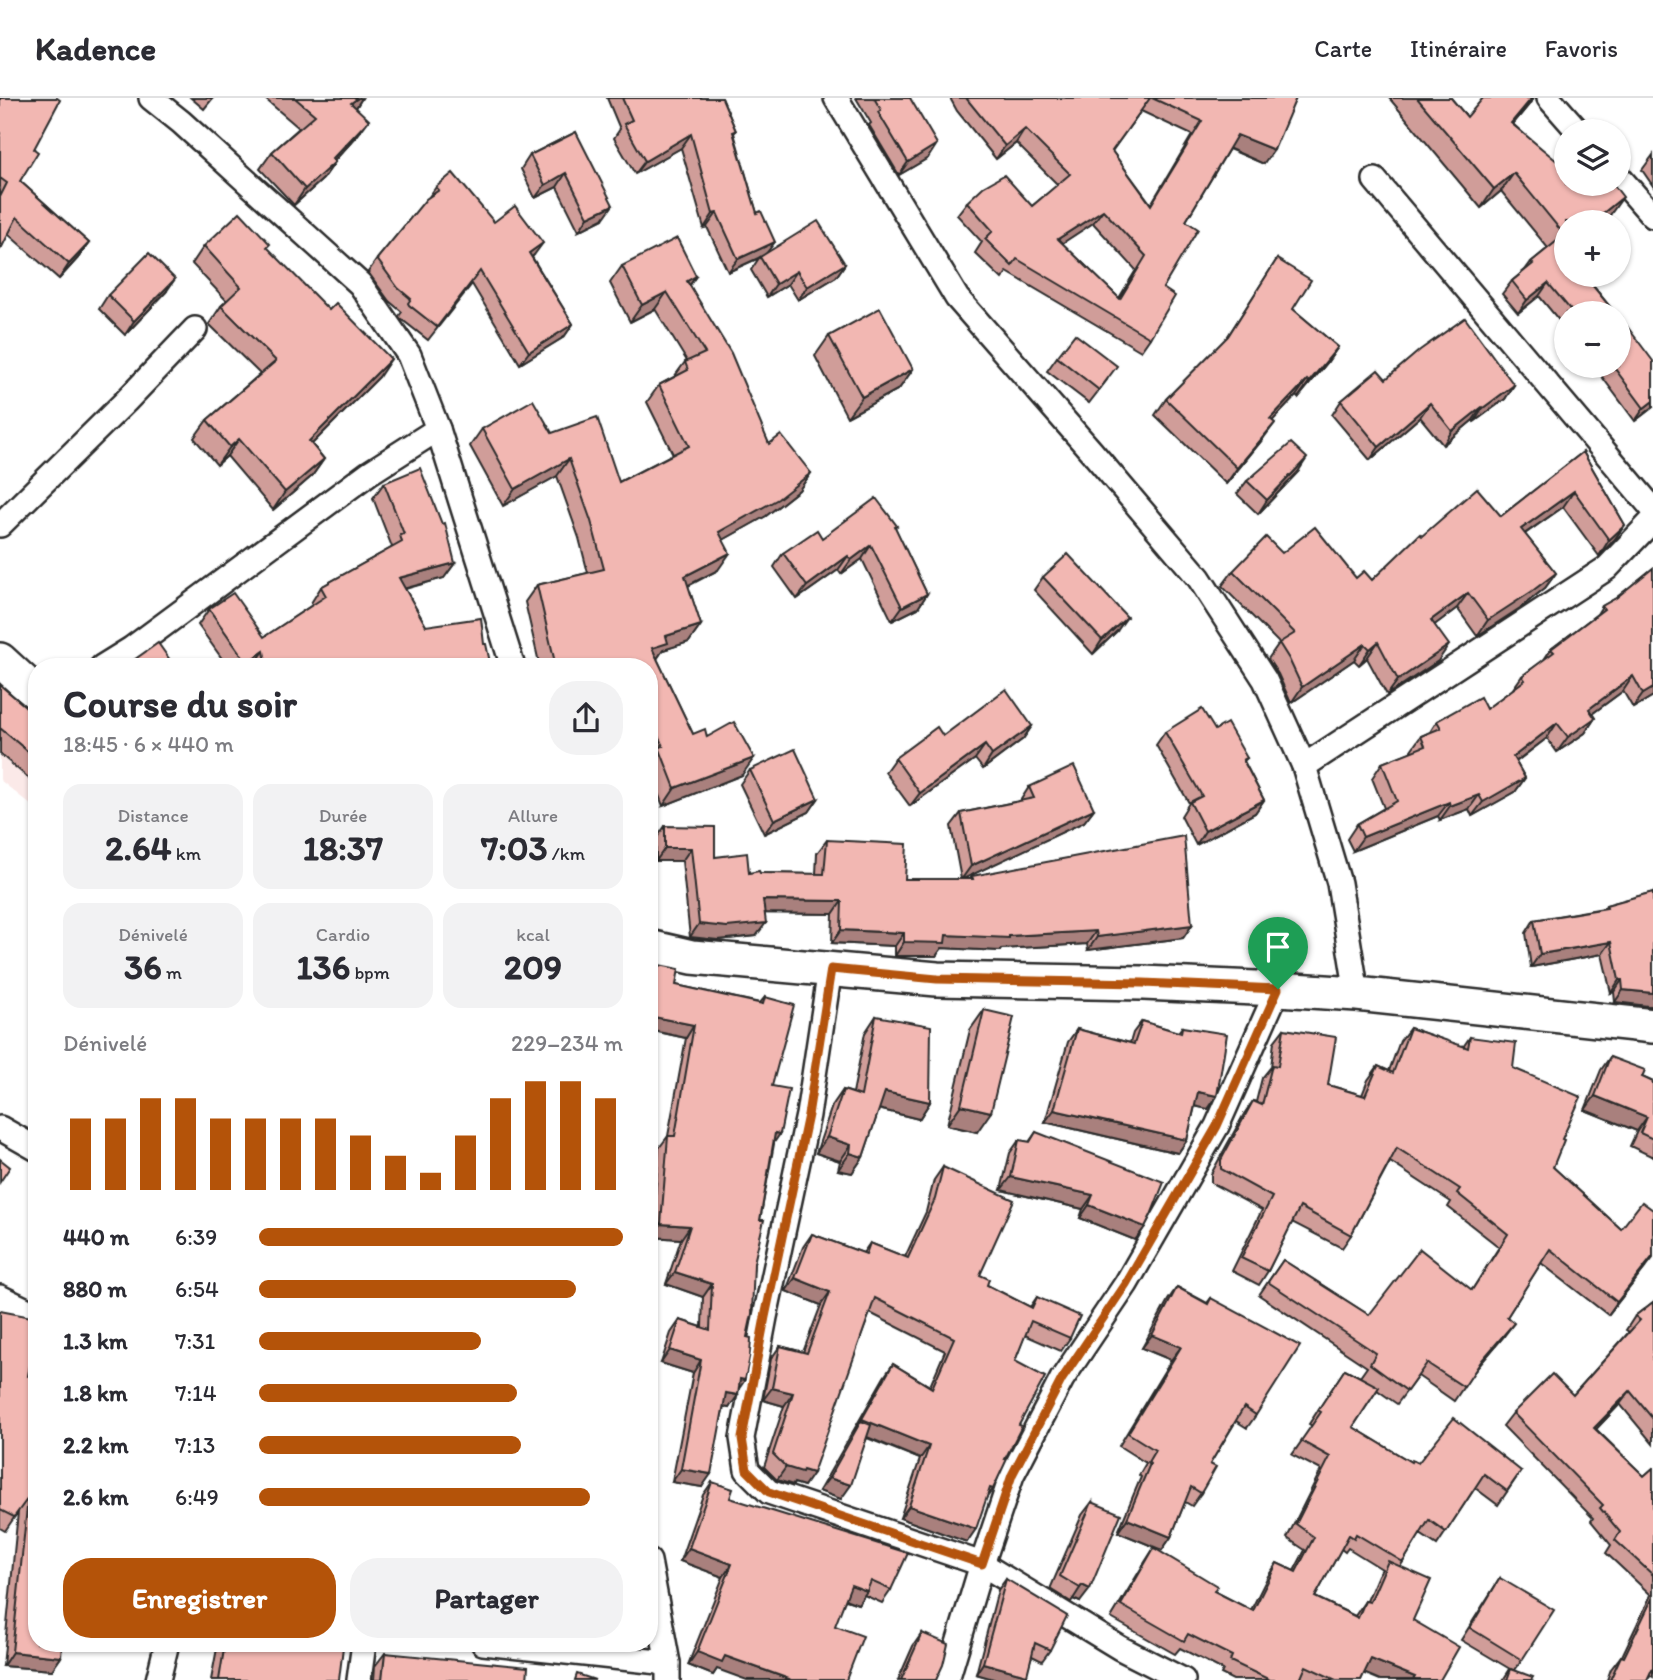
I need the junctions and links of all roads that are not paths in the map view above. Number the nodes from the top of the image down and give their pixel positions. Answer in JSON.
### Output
{"nodes":[{"id":1,"x":151,"y":98,"type":"edge"},
{"id":2,"x":836,"y":98,"type":"edge"},
{"id":3,"x":1549,"y":98,"type":"edge"},
{"id":4,"x":1567,"y":119,"type":"edge"},
{"id":5,"x":1375,"y":180,"type":"dead end"},
{"id":6,"x":1631,"y":191,"type":"edge"},
{"id":7,"x":1653,"y":216,"type":"edge"},
{"id":8,"x":195,"y":329,"type":"dead end"},
{"id":9,"x":438,"y":429,"type":"junction"},
{"id":10,"x":1653,"y":509,"type":"edge"},
{"id":11,"x":1653,"y":520,"type":"edge"},
{"id":12,"x":0,"y":525,"type":"edge"},
{"id":13,"x":116,"y":658,"type":"edge"},
{"id":14,"x":510,"y":658,"type":"edge"},
{"id":15,"x":0,"y":660,"type":"edge"},
{"id":16,"x":28,"y":686,"type":"edge"},
{"id":17,"x":1304,"y":765,"type":"junction"},
{"id":18,"x":658,"y":949,"type":"edge"},
{"id":19,"x":831,"y":969,"type":"junction"},
{"id":20,"x":1278,"y":989,"type":"junction"},
{"id":21,"x":1357,"y":994,"type":"junction"},
{"id":22,"x":1653,"y":1026,"type":"edge"},
{"id":23,"x":0,"y":1128,"type":"edge"},
{"id":24,"x":28,"y":1144,"type":"edge"},
{"id":25,"x":0,"y":1297,"type":"edge"},
{"id":26,"x":28,"y":1311,"type":"edge"},
{"id":27,"x":982,"y":1564,"type":"junction"},
{"id":28,"x":658,"y":1614,"type":"edge"},
{"id":29,"x":165,"y":1652,"type":"edge"},
{"id":30,"x":363,"y":1652,"type":"edge"},
{"id":31,"x":540,"y":1652,"type":"edge"},
{"id":32,"x":668,"y":1672,"type":"edge"},
{"id":33,"x":158,"y":1680,"type":"edge"},
{"id":34,"x":359,"y":1680,"type":"edge"},
{"id":35,"x":947,"y":1680,"type":"edge"},
{"id":36,"x":1183,"y":1680,"type":"edge"}],
"edges":[{"from":1,"to":9,"type":"street"},
{"from":2,"to":17,"type":"street"},
{"from":3,"to":4,"type":"street"},
{"from":5,"to":10,"type":"street"},
{"from":6,"to":7,"type":"street"},
{"from":8,"to":12,"type":"street"},
{"from":9,"to":13,"type":"street"},
{"from":9,"to":14,"type":"street"},
{"from":11,"to":17,"type":"street"},
{"from":15,"to":16,"type":"street"},
{"from":17,"to":21,"type":"street"},
{"from":18,"to":19,"type":"street"},
{"from":19,"to":20,"type":"street"},
{"from":19,"to":27,"type":"street"},
{"from":20,"to":21,"type":"street"},
{"from":20,"to":27,"type":"street"},
{"from":21,"to":22,"type":"street"},
{"from":23,"to":24,"type":"street"},
{"from":25,"to":26,"type":"street"},
{"from":27,"to":35,"type":"street"},
{"from":27,"to":36,"type":"street"},
{"from":28,"to":32,"type":"street"},
{"from":29,"to":33,"type":"street"},
{"from":30,"to":34,"type":"street"},
{"from":31,"to":32,"type":"street"}]}
